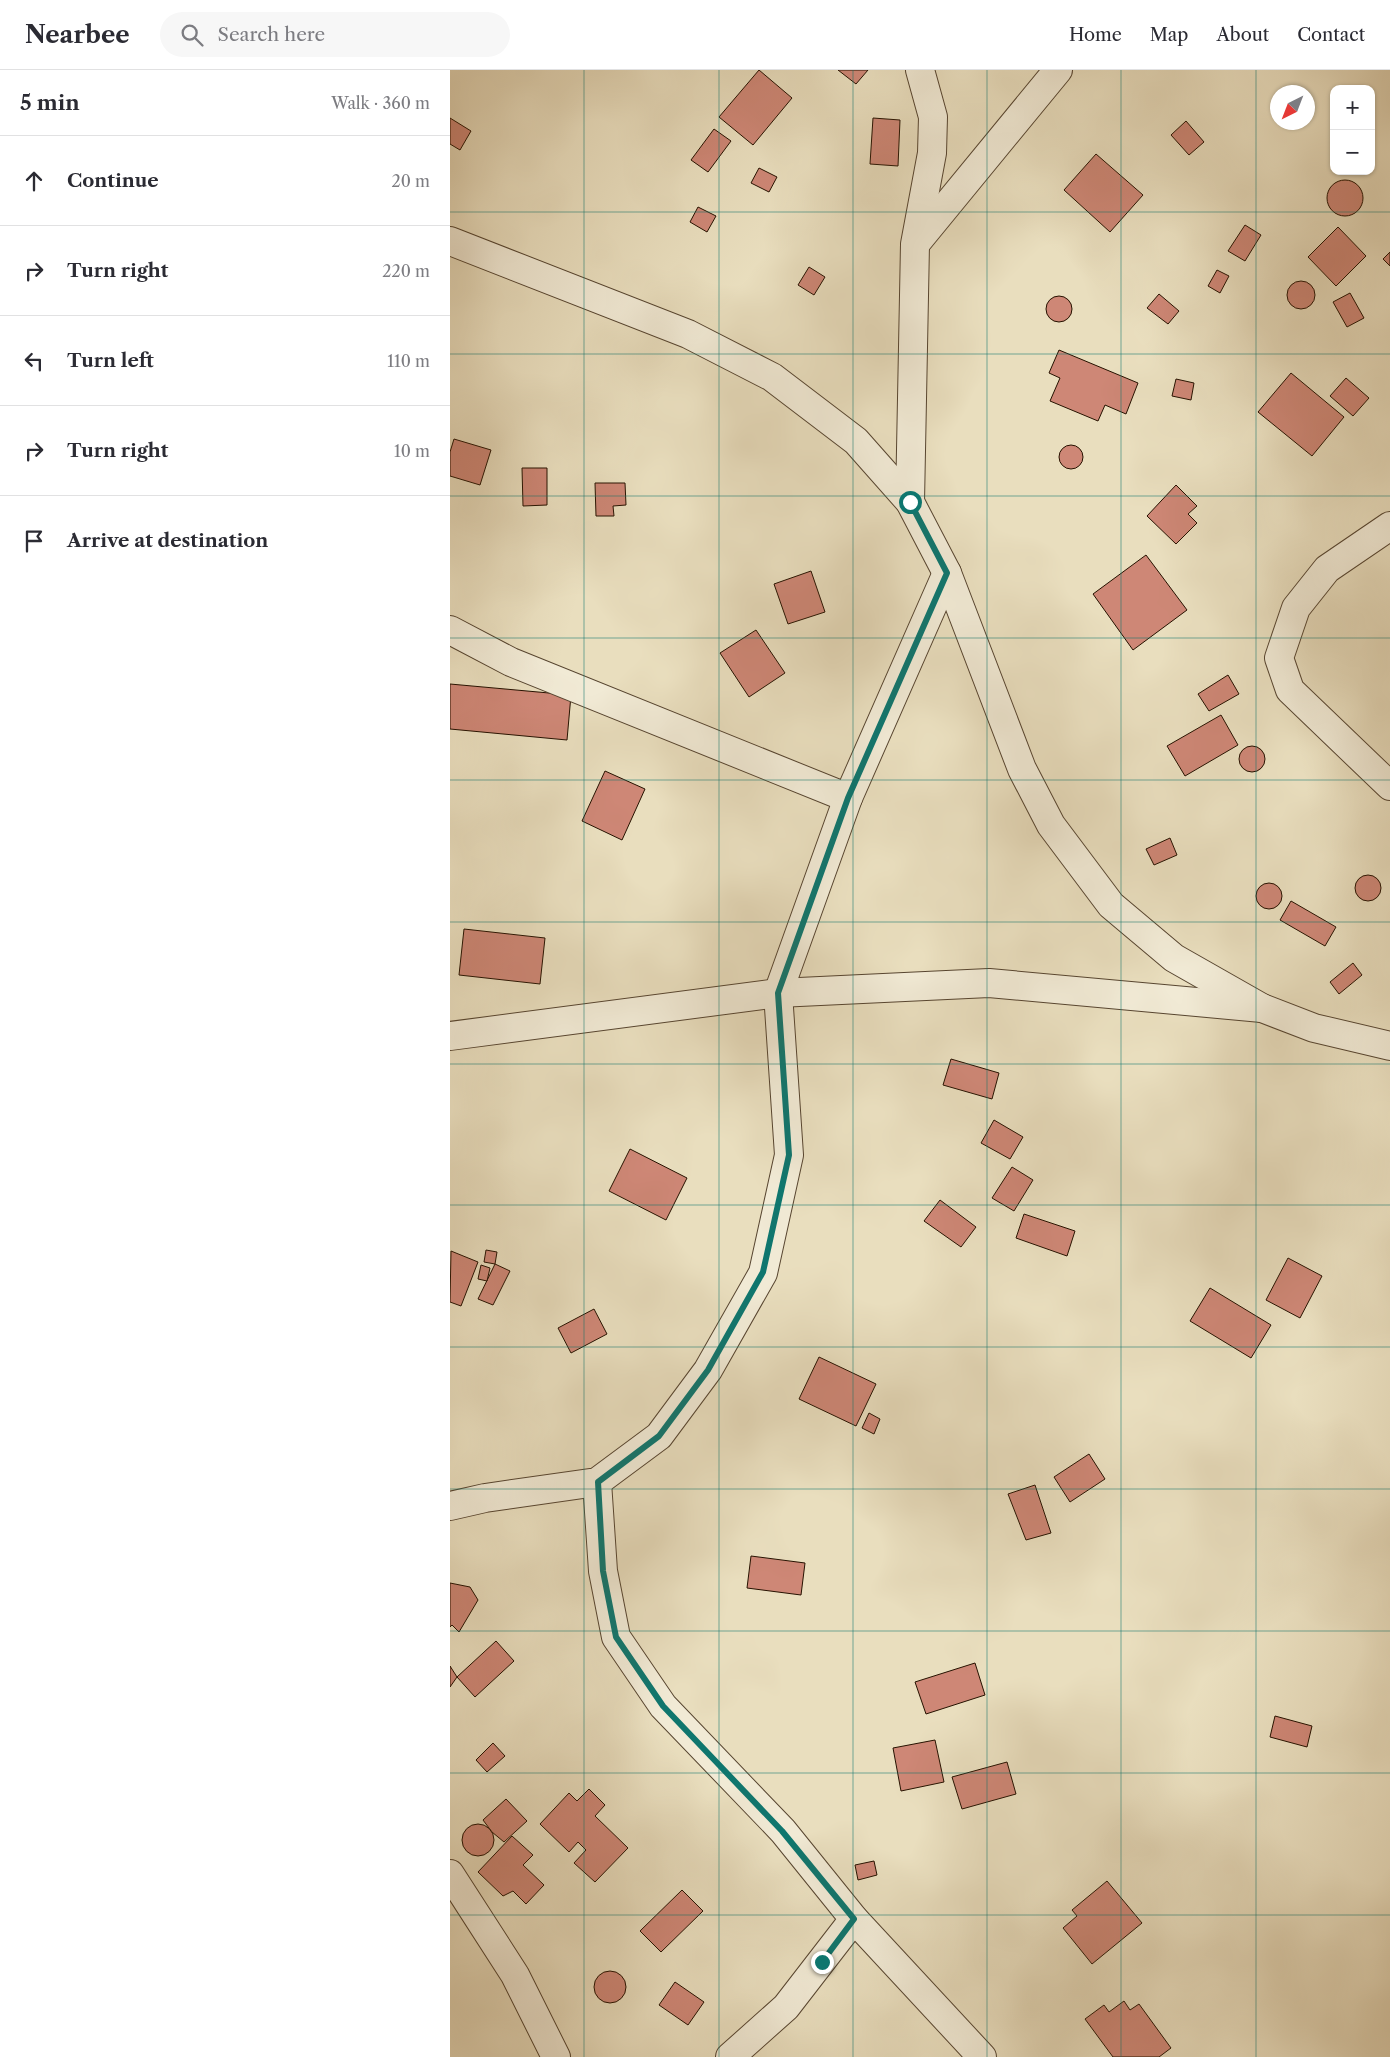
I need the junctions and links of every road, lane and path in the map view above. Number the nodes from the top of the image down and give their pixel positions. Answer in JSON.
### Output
{"nodes":[{"id":1,"x":920,"y":70,"type":"edge"},
{"id":2,"x":1058,"y":70,"type":"edge"},
{"id":3,"x":450,"y":241,"type":"edge"},
{"id":4,"x":915,"y":244,"type":"junction"},
{"id":5,"x":910,"y":502,"type":"junction"},
{"id":6,"x":1390,"y":526,"type":"edge"},
{"id":7,"x":947,"y":573,"type":"junction"},
{"id":8,"x":450,"y":630,"type":"edge"},
{"id":9,"x":1390,"y":786,"type":"edge"},
{"id":10,"x":848,"y":798,"type":"junction"},
{"id":11,"x":778,"y":993,"type":"junction"},
{"id":12,"x":1262,"y":1008,"type":"junction"},
{"id":13,"x":450,"y":1036,"type":"edge"},
{"id":14,"x":1390,"y":1046,"type":"edge"},
{"id":15,"x":598,"y":1482,"type":"junction"},
{"id":16,"x":450,"y":1506,"type":"edge"},
{"id":17,"x":450,"y":1874,"type":"edge"},
{"id":18,"x":854,"y":1919,"type":"junction"},
{"id":19,"x":556,"y":2057,"type":"edge"},
{"id":20,"x":730,"y":2057,"type":"edge"},
{"id":21,"x":982,"y":2057,"type":"edge"}],
"edges":[{"from":1,"to":4,"type":"street"},
{"from":2,"to":4,"type":"street"},
{"from":3,"to":5,"type":"street"},
{"from":4,"to":5,"type":"street"},
{"from":5,"to":7,"type":"street"},
{"from":6,"to":9,"type":"street"},
{"from":7,"to":10,"type":"street"},
{"from":7,"to":12,"type":"street"},
{"from":8,"to":10,"type":"street"},
{"from":10,"to":11,"type":"street"},
{"from":11,"to":12,"type":"street"},
{"from":11,"to":13,"type":"street"},
{"from":11,"to":15,"type":"street"},
{"from":12,"to":14,"type":"street"},
{"from":15,"to":16,"type":"street"},
{"from":15,"to":18,"type":"street"},
{"from":17,"to":19,"type":"street"},
{"from":18,"to":20,"type":"street"},
{"from":18,"to":21,"type":"street"}]}
